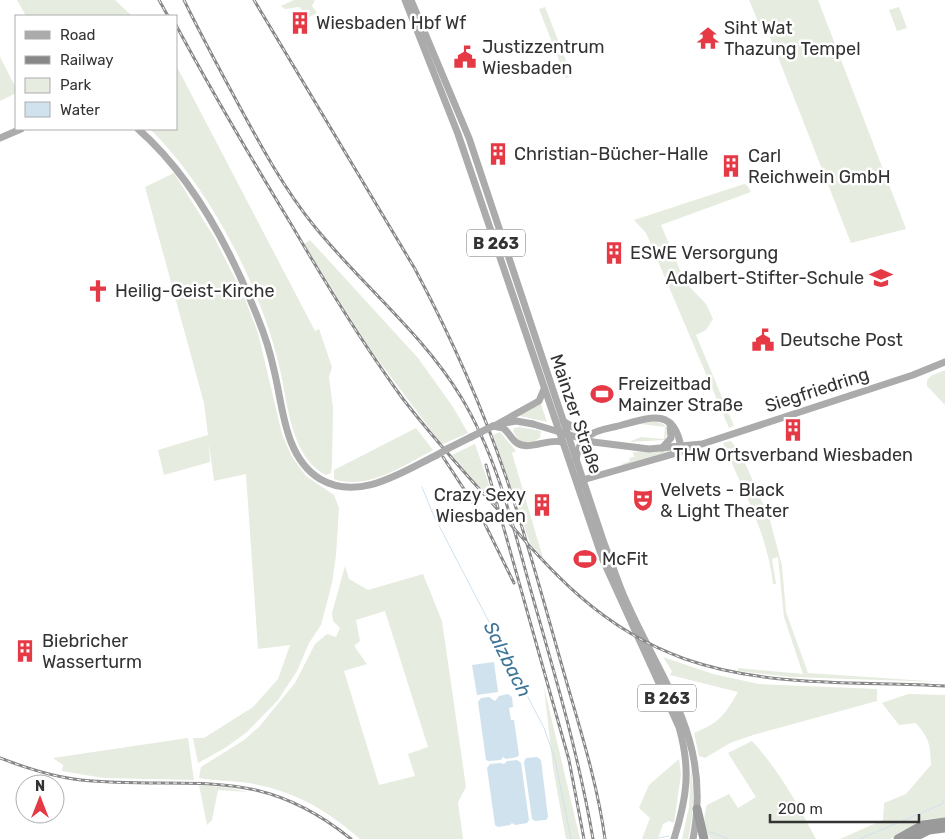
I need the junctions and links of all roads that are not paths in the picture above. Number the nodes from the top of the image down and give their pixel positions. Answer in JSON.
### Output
{"nodes":[{"id":1,"x":405,"y":0,"type":"edge"},
{"id":2,"x":411,"y":0,"type":"edge"},
{"id":3,"x":431,"y":54,"type":"junction"},
{"id":4,"x":19,"y":130,"type":"edge"},
{"id":5,"x":139,"y":130,"type":"edge"},
{"id":6,"x":0,"y":138,"type":"edge"},
{"id":7,"x":492,"y":205,"type":"junction"},
{"id":8,"x":484,"y":208,"type":"junction"},
{"id":9,"x":945,"y":362,"type":"edge"},
{"id":10,"x":544,"y":389,"type":"junction"},
{"id":11,"x":521,"y":421,"type":"junction"},
{"id":12,"x":562,"y":421,"type":"junction"},
{"id":13,"x":670,"y":422,"type":"junction"},
{"id":14,"x":495,"y":426,"type":"junction"},
{"id":15,"x":592,"y":434,"type":"junction"},
{"id":16,"x":511,"y":436,"type":"junction"},
{"id":17,"x":562,"y":442,"type":"junction"},
{"id":18,"x":702,"y":444,"type":"junction"},
{"id":19,"x":681,"y":447,"type":"junction"},
{"id":20,"x":660,"y":449,"type":"junction"},
{"id":21,"x":576,"y":460,"type":"junction"},
{"id":22,"x":578,"y":480,"type":"junction"},
{"id":23,"x":615,"y":580,"type":"junction"},
{"id":24,"x":697,"y":809,"type":"junction"},
{"id":25,"x":945,"y":822,"type":"edge"},
{"id":26,"x":945,"y":828,"type":"edge"},
{"id":27,"x":674,"y":839,"type":"edge"},
{"id":28,"x":693,"y":839,"type":"edge"},
{"id":29,"x":704,"y":839,"type":"edge"},
{"id":30,"x":898,"y":839,"type":"edge"},
{"id":31,"x":912,"y":839,"type":"edge"}],
"edges":[{"from":1,"to":3,"type":"main road","name":"Mainzer Straße","number":"B 263"},
{"from":2,"to":3,"type":"main road","name":"Mainzer Straße","number":"B 263"},
{"from":3,"to":7,"type":"main road","name":"Mainzer Straße","number":"B 263"},
{"from":3,"to":8,"type":"main road","name":"Mainzer Straße","number":"B 263"},
{"from":4,"to":6,"type":"main road"},
{"from":5,"to":14,"type":"main road","bridge":true},
{"from":7,"to":8,"type":"main road"},
{"from":7,"to":12,"type":"main road","name":"Mainzer Straße","number":"B 263"},
{"from":8,"to":10,"type":"main road","name":"Mainzer Straße","number":"B 263"},
{"from":9,"to":18,"type":"main road","name":"Siegfriedring"},
{"from":10,"to":14,"type":"main road"},
{"from":10,"to":17,"type":"main road","name":"Mainzer Straße"},
{"from":11,"to":14,"type":"main road"},
{"from":11,"to":16,"type":"main road"},
{"from":11,"to":20,"type":"main road","name":"Siegfriedring","bridge":true},
{"from":12,"to":15,"type":"main road"},
{"from":12,"to":21,"type":"main road","name":"Mainzer Straße"},
{"from":13,"to":15,"type":"main road"},
{"from":13,"to":19,"type":"main road"},
{"from":13,"to":20,"type":"main road"},
{"from":14,"to":16,"type":"main road"},
{"from":15,"to":21,"type":"main road"},
{"from":16,"to":17,"type":"main road"},
{"from":17,"to":22,"type":"main road","name":"Mainzer Straße"},
{"from":18,"to":19,"type":"main road","name":"Siegfriedring"},
{"from":18,"to":22,"type":"main road"},
{"from":19,"to":20,"type":"main road","name":"Siegfriedring"},
{"from":21,"to":22,"type":"main road","name":"Mainzer Straße"},
{"from":22,"to":23,"type":"main road","name":"Mainzer Straße"},
{"from":22,"to":23,"type":"main road","name":"Mainzer Straße"},
{"from":23,"to":24,"type":"main road","name":"Mainzer Straße","number":"B 263"},
{"from":23,"to":27,"type":"main road","name":"Mainzer Straße","number":"B 263"},
{"from":24,"to":28,"type":"main road","name":"Mainzer Straße"},
{"from":24,"to":29,"type":"highway"},
{"from":25,"to":30,"type":"highway"},
{"from":26,"to":31,"type":"highway"}]}
